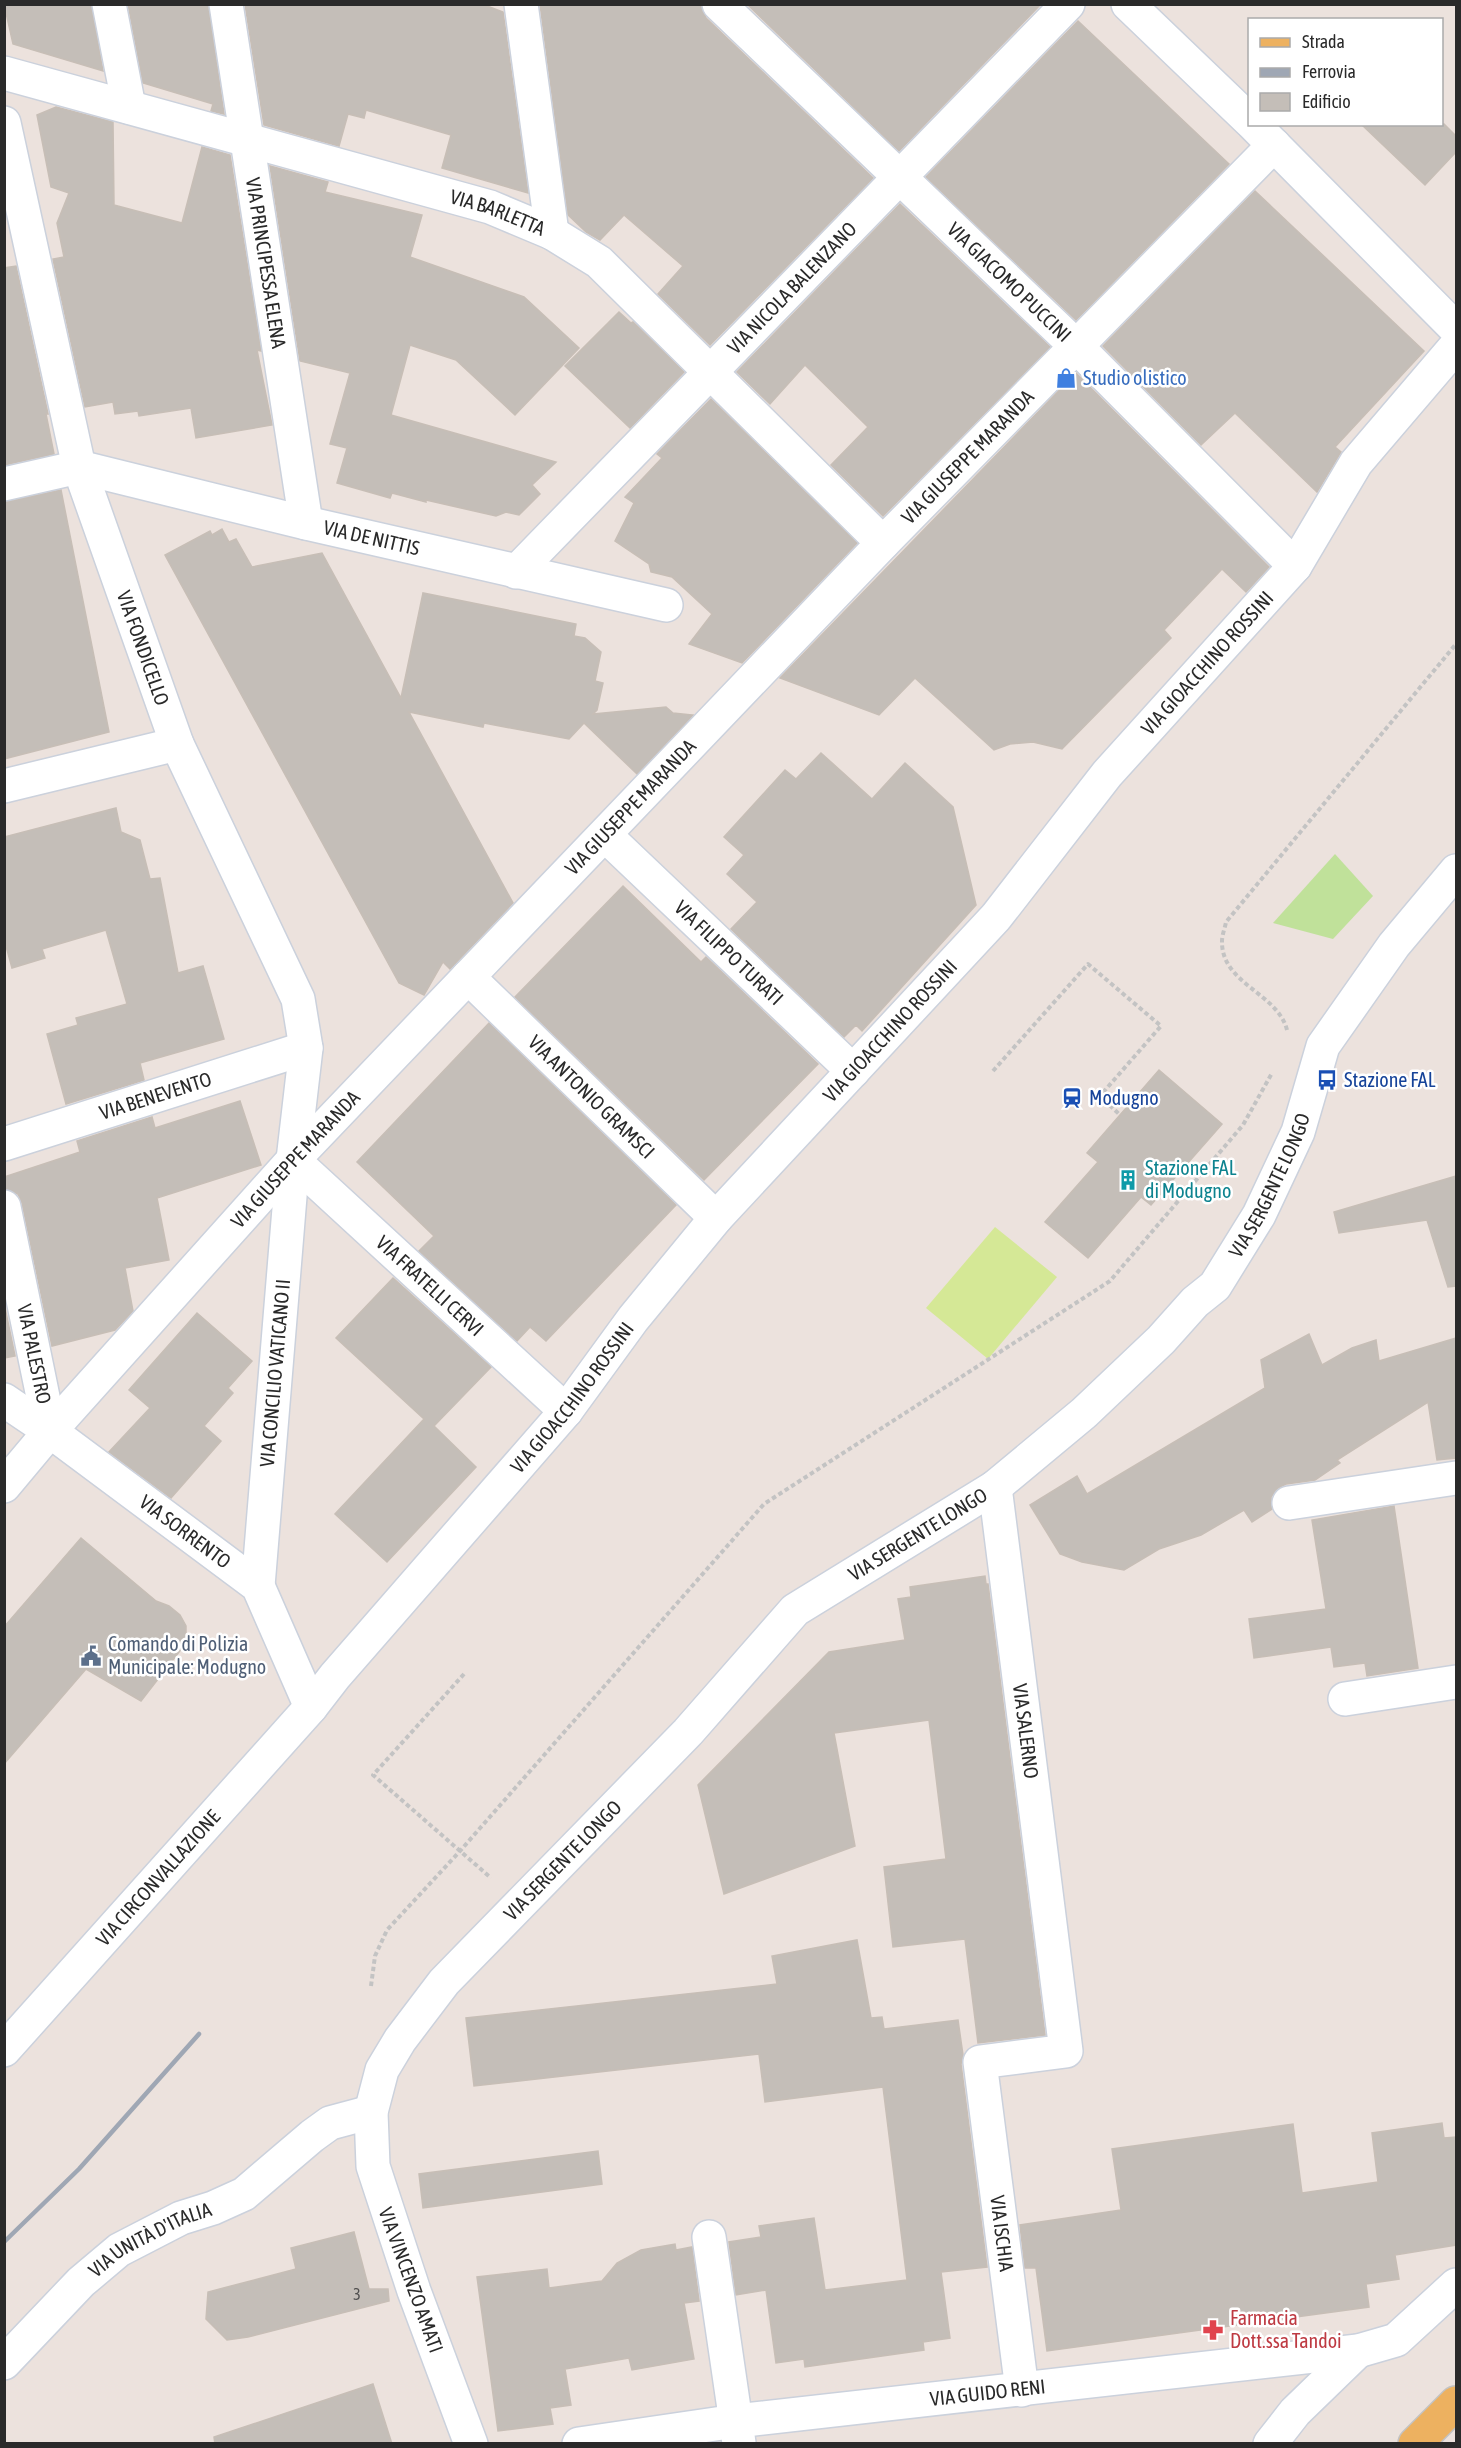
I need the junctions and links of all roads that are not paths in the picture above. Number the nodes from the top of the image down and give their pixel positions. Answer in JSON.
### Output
{"nodes":[{"id":1,"x":109,"y":4,"type":"edge"},
{"id":2,"x":226,"y":4,"type":"edge"},
{"id":3,"x":522,"y":4,"type":"edge"},
{"id":4,"x":719,"y":4,"type":"edge"},
{"id":5,"x":1068,"y":4,"type":"edge"},
{"id":6,"x":1128,"y":4,"type":"edge"},
{"id":7,"x":4,"y":73,"type":"edge"},
{"id":8,"x":129,"y":106,"type":"junction"},
{"id":9,"x":1248,"y":119,"type":"edge"},
{"id":10,"x":4,"y":123,"type":"edge"},
{"id":11,"x":1263,"y":135,"type":"edge"},
{"id":12,"x":247,"y":140,"type":"junction"},
{"id":13,"x":899,"y":177,"type":"junction"},
{"id":14,"x":14,"y":219,"type":"edge"},
{"id":15,"x":552,"y":233,"type":"junction"},
{"id":16,"x":1456,"y":329,"type":"edge"},
{"id":17,"x":1456,"y":346,"type":"edge"},
{"id":18,"x":1077,"y":347,"type":"junction"},
{"id":19,"x":709,"y":372,"type":"junction"},
{"id":20,"x":79,"y":467,"type":"junction"},
{"id":21,"x":4,"y":484,"type":"edge"},
{"id":22,"x":306,"y":523,"type":"junction"},
{"id":23,"x":883,"y":543,"type":"junction"},
{"id":24,"x":1295,"y":566,"type":"junction"},
{"id":25,"x":516,"y":572,"type":"junction"},
{"id":26,"x":666,"y":605,"type":"dead end"},
{"id":27,"x":177,"y":744,"type":"junction"},
{"id":28,"x":4,"y":786,"type":"edge"},
{"id":29,"x":605,"y":835,"type":"junction"},
{"id":30,"x":1456,"y":871,"type":"edge"},
{"id":31,"x":468,"y":977,"type":"junction"},
{"id":32,"x":306,"y":1048,"type":"junction"},
{"id":33,"x":854,"y":1071,"type":"junction"},
{"id":34,"x":4,"y":1144,"type":"edge"},
{"id":35,"x":292,"y":1160,"type":"junction"},
{"id":36,"x":4,"y":1207,"type":"edge"},
{"id":37,"x":716,"y":1218,"type":"junction"},
{"id":38,"x":4,"y":1400,"type":"edge"},
{"id":39,"x":566,"y":1411,"type":"junction"},
{"id":40,"x":50,"y":1431,"type":"junction"},
{"id":41,"x":1456,"y":1478,"type":"edge"},
{"id":42,"x":4,"y":1486,"type":"edge"},
{"id":43,"x":995,"y":1486,"type":"junction"},
{"id":44,"x":1289,"y":1503,"type":"dead end"},
{"id":45,"x":258,"y":1586,"type":"junction"},
{"id":46,"x":1455,"y":1689,"type":"edge"},
{"id":47,"x":1345,"y":1700,"type":"dead end"},
{"id":48,"x":311,"y":1707,"type":"junction"},
{"id":49,"x":4,"y":2050,"type":"edge"},
{"id":50,"x":982,"y":2077,"type":"joint"},
{"id":51,"x":371,"y":2112,"type":"junction"},
{"id":52,"x":709,"y":2237,"type":"dead end"},
{"id":53,"x":1456,"y":2285,"type":"edge"},
{"id":54,"x":1358,"y":2351,"type":"junction"},
{"id":55,"x":4,"y":2363,"type":"edge"},
{"id":56,"x":1022,"y":2390,"type":"junction"},
{"id":57,"x":1456,"y":2403,"type":"edge"},
{"id":58,"x":737,"y":2432,"type":"edge"},
{"id":59,"x":1415,"y":2443,"type":"edge"},
{"id":60,"x":471,"y":2444,"type":"edge"},
{"id":61,"x":579,"y":2444,"type":"edge"},
{"id":62,"x":1270,"y":2444,"type":"edge"}],
"edges":[{"from":1,"to":8,"type":"street"},
{"from":2,"to":12,"type":"street","name":"VIA PRINCIPESSA ELENA"},
{"from":3,"to":15,"type":"street"},
{"from":4,"to":13,"type":"street","name":"VIA GIACOMO PUCCINI"},
{"from":5,"to":13,"type":"street","name":"VIA NICOLA BALENZANO"},
{"from":6,"to":9,"type":"street"},
{"from":7,"to":8,"type":"street","name":"VIA BARLETTA"},
{"from":8,"to":12,"type":"street","name":"VIA BARLETTA"},
{"from":10,"to":14,"type":"street","name":"VIA FONDICELLO"},
{"from":11,"to":16,"type":"street"},
{"from":11,"to":18,"type":"street","name":"VIA GIUSEPPE MARANDA"},
{"from":12,"to":15,"type":"street","name":"VIA BARLETTA"},
{"from":12,"to":22,"type":"street","name":"VIA PRINCIPESSA ELENA"},
{"from":13,"to":18,"type":"street","name":"VIA GIACOMO PUCCINI"},
{"from":13,"to":19,"type":"street","name":"VIA NICOLA BALENZANO"},
{"from":14,"to":20,"type":"street","name":"VIA FONDICELLO"},
{"from":15,"to":19,"type":"street","name":"VIA BARLETTA"},
{"from":17,"to":24,"type":"street","name":"VIA GIOACCHINO ROSSINI"},
{"from":18,"to":23,"type":"street","name":"VIA GIUSEPPE MARANDA"},
{"from":18,"to":24,"type":"street","name":"VIA GIACOMO PUCCINI"},
{"from":19,"to":23,"type":"street","name":"VIA BARLETTA"},
{"from":19,"to":25,"type":"street","name":"VIA NICOLA BALENZANO"},
{"from":20,"to":21,"type":"street"},
{"from":20,"to":22,"type":"street","name":"VIA DE NITTIS"},
{"from":20,"to":27,"type":"street","name":"VIA FONDICELLO"},
{"from":22,"to":25,"type":"street","name":"VIA DE NITTIS"},
{"from":23,"to":29,"type":"street","name":"VIA GIUSEPPE MARANDA"},
{"from":24,"to":33,"type":"street","name":"VIA GIOACCHINO ROSSINI"},
{"from":25,"to":26,"type":"street","name":"VIA DE NITTIS"},
{"from":27,"to":28,"type":"street"},
{"from":27,"to":32,"type":"street","name":"VIA FONDICELLO"},
{"from":29,"to":31,"type":"street","name":"VIA GIUSEPPE MARANDA"},
{"from":29,"to":33,"type":"street","name":"VIA FILIPPO TURATI"},
{"from":30,"to":43,"type":"street","name":"VIA SERGENTE LONGO"},
{"from":31,"to":35,"type":"street","name":"VIA GIUSEPPE MARANDA"},
{"from":31,"to":37,"type":"street","name":"VIA ANTONIO GRAMSCI"},
{"from":32,"to":34,"type":"street","name":"VIA BENEVENTO"},
{"from":32,"to":35,"type":"street","name":"VIA FONDICELLO"},
{"from":33,"to":37,"type":"street","name":"VIA GIOACCHINO ROSSINI"},
{"from":35,"to":39,"type":"street","name":"VIA FRATELLI CERVI"},
{"from":35,"to":40,"type":"street","name":"VIA GIUSEPPE MARANDA"},
{"from":35,"to":45,"type":"street","name":"VIA CONCILIO VATICANO II"},
{"from":36,"to":40,"type":"street","name":"VIA PALESTRO"},
{"from":37,"to":39,"type":"street","name":"VIA GIOACCHINO ROSSINI"},
{"from":38,"to":40,"type":"street","name":"VIA SORRENTO"},
{"from":39,"to":48,"type":"street","name":"VIA GIOACCHINO ROSSINI"},
{"from":40,"to":42,"type":"street","name":"VIA GIUSEPPE MARANDA"},
{"from":40,"to":45,"type":"street","name":"VIA SORRENTO"},
{"from":41,"to":44,"type":"street"},
{"from":43,"to":50,"type":"street","name":"VIA SALERNO"},
{"from":43,"to":51,"type":"street","name":"VIA SERGENTE LONGO"},
{"from":45,"to":48,"type":"street","name":"VIA SORRENTO"},
{"from":46,"to":47,"type":"street"},
{"from":48,"to":49,"type":"street","name":"VIA CIRCONVALLAZIONE"},
{"from":50,"to":56,"type":"street","name":"VIA ISCHIA"},
{"from":51,"to":55,"type":"street","name":"VIA UNITÀ D'ITALIA"},
{"from":51,"to":60,"type":"street","name":"VIA VINCENZO AMATI"},
{"from":52,"to":58,"type":"street"},
{"from":53,"to":54,"type":"street","name":"VIA GUIDO RENI"},
{"from":54,"to":56,"type":"street","name":"VIA GUIDO RENI"},
{"from":54,"to":62,"type":"street"},
{"from":56,"to":58,"type":"street","name":"VIA GUIDO RENI"},
{"from":57,"to":59,"type":"main road"},
{"from":58,"to":61,"type":"street","name":"VIA GUIDO RENI"}]}
